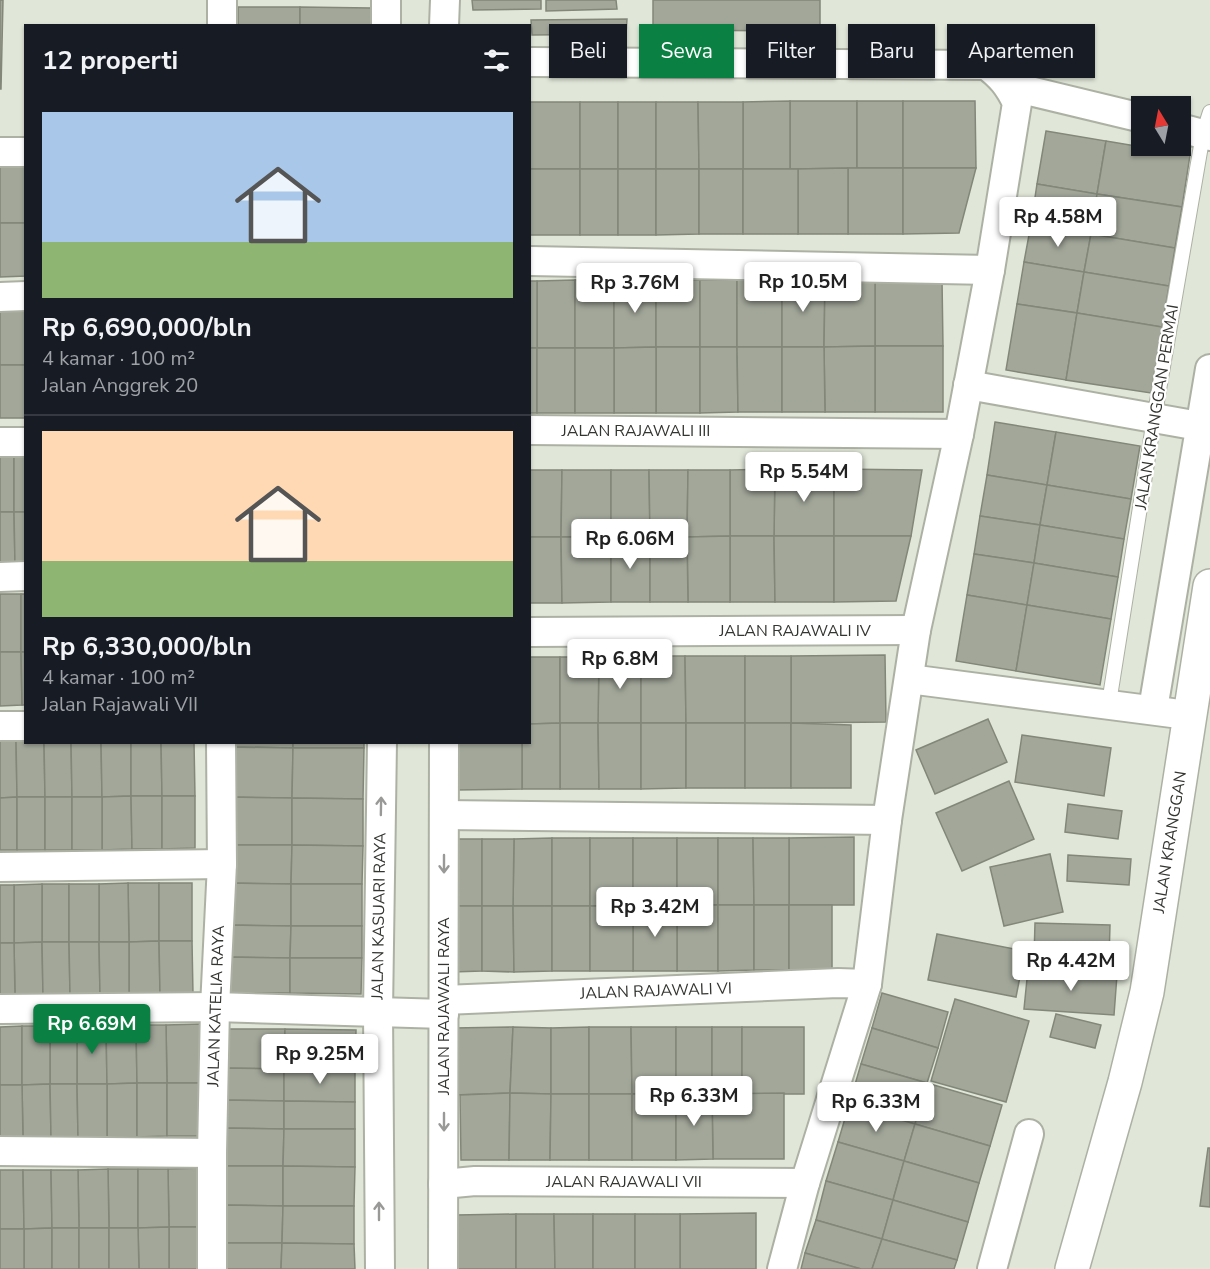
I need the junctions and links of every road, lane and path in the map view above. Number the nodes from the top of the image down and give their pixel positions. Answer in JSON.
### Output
{"nodes":[{"id":1,"x":222,"y":0,"type":"edge"},
{"id":2,"x":386,"y":0,"type":"edge"},
{"id":3,"x":445,"y":0,"type":"edge"},
{"id":4,"x":222,"y":24,"type":"edge"},
{"id":5,"x":386,"y":24,"type":"edge"},
{"id":6,"x":444,"y":24,"type":"edge"},
{"id":7,"x":531,"y":62,"type":"edge"},
{"id":8,"x":1009,"y":86,"type":"junction"},
{"id":9,"x":1131,"y":115,"type":"edge"},
{"id":10,"x":1201,"y":128,"type":"edge"},
{"id":11,"x":0,"y":152,"type":"edge"},
{"id":12,"x":24,"y":152,"type":"edge"},
{"id":13,"x":531,"y":261,"type":"edge"},
{"id":14,"x":990,"y":270,"type":"junction"},
{"id":15,"x":24,"y":296,"type":"edge"},
{"id":16,"x":0,"y":297,"type":"edge"},
{"id":17,"x":1210,"y":369,"type":"edge"},
{"id":18,"x":968,"y":384,"type":"junction"},
{"id":19,"x":1154,"y":419,"type":"junction"},
{"id":20,"x":1206,"y":427,"type":"edge"},
{"id":21,"x":531,"y":430,"type":"edge"},
{"id":22,"x":959,"y":434,"type":"junction"},
{"id":23,"x":0,"y":442,"type":"edge"},
{"id":24,"x":24,"y":442,"type":"edge"},
{"id":25,"x":24,"y":576,"type":"edge"},
{"id":26,"x":0,"y":577,"type":"edge"},
{"id":27,"x":1210,"y":586,"type":"edge"},
{"id":28,"x":916,"y":630,"type":"junction"},
{"id":29,"x":531,"y":632,"type":"edge"},
{"id":30,"x":909,"y":678,"type":"junction"},
{"id":31,"x":1109,"y":703,"type":"junction"},
{"id":32,"x":1153,"y":709,"type":"junction"},
{"id":33,"x":1190,"y":717,"type":"junction"},
{"id":34,"x":0,"y":726,"type":"edge"},
{"id":35,"x":24,"y":726,"type":"edge"},
{"id":36,"x":221,"y":744,"type":"edge"},
{"id":37,"x":382,"y":744,"type":"edge"},
{"id":38,"x":444,"y":744,"type":"edge"},
{"id":39,"x":444,"y":815,"type":"junction"},
{"id":40,"x":887,"y":820,"type":"junction"},
{"id":41,"x":222,"y":864,"type":"junction"},
{"id":42,"x":0,"y":867,"type":"edge"},
{"id":43,"x":867,"y":984,"type":"junction"},
{"id":44,"x":215,"y":1007,"type":"junction"},
{"id":45,"x":444,"y":1007,"type":"junction"},
{"id":46,"x":0,"y":1009,"type":"edge"},
{"id":47,"x":378,"y":1012,"type":"junction"},
{"id":48,"x":1029,"y":1134,"type":"dead end"},
{"id":49,"x":0,"y":1151,"type":"edge"},
{"id":50,"x":212,"y":1154,"type":"junction"},
{"id":51,"x":805,"y":1183,"type":"junction"},
{"id":52,"x":443,"y":1184,"type":"junction"},
{"id":53,"x":212,"y":1269,"type":"edge"},
{"id":54,"x":380,"y":1269,"type":"edge"},
{"id":55,"x":443,"y":1269,"type":"edge"},
{"id":56,"x":782,"y":1269,"type":"edge"},
{"id":57,"x":992,"y":1269,"type":"edge"},
{"id":58,"x":1072,"y":1269,"type":"edge"}],
"edges":[{"from":1,"to":4,"type":"street"},
{"from":2,"to":5,"type":"street"},
{"from":3,"to":6,"type":"street"},
{"from":7,"to":8,"type":"street"},
{"from":8,"to":9,"type":"street"},
{"from":8,"to":14,"type":"street"},
{"from":10,"to":19,"type":"lane","name":"JALAN KRANGGAN PERMAI"},
{"from":11,"to":12,"type":"street"},
{"from":13,"to":14,"type":"street"},
{"from":14,"to":18,"type":"street"},
{"from":15,"to":16,"type":"street"},
{"from":17,"to":20,"type":"street"},
{"from":18,"to":19,"type":"street"},
{"from":18,"to":22,"type":"street"},
{"from":19,"to":20,"type":"street"},
{"from":19,"to":31,"type":"lane","name":"JALAN KRANGGAN PERMAI"},
{"from":20,"to":32,"type":"street"},
{"from":21,"to":22,"type":"street","name":"JALAN RAJAWALI III"},
{"from":22,"to":28,"type":"street"},
{"from":23,"to":24,"type":"street"},
{"from":25,"to":26,"type":"street"},
{"from":27,"to":33,"type":"main road","name":"JALAN KRANGGAN"},
{"from":28,"to":29,"type":"street","name":"JALAN RAJAWALI IV"},
{"from":28,"to":30,"type":"street"},
{"from":30,"to":31,"type":"street"},
{"from":30,"to":40,"type":"street"},
{"from":31,"to":32,"type":"street"},
{"from":32,"to":33,"type":"street"},
{"from":33,"to":58,"type":"main road","name":"JALAN KRANGGAN"},
{"from":34,"to":35,"type":"street"},
{"from":36,"to":41,"type":"street","name":"JALAN KATELIA RAYA"},
{"from":47,"to":37,"type":"street","name":"JALAN KASUARI RAYA","one_way":true},
{"from":38,"to":39,"type":"street","name":"JALAN RAJAWALI RAYA"},
{"from":39,"to":40,"type":"street"},
{"from":39,"to":45,"type":"street","name":"JALAN RAJAWALI RAYA","one_way":true},
{"from":40,"to":43,"type":"street"},
{"from":41,"to":42,"type":"street"},
{"from":41,"to":44,"type":"street","name":"JALAN KATELIA RAYA"},
{"from":43,"to":45,"type":"street","name":"JALAN RAJAWALI VI"},
{"from":43,"to":51,"type":"street"},
{"from":44,"to":46,"type":"street","name":"JALAN RAJAWALI VI"},
{"from":44,"to":47,"type":"street","name":"JALAN RAJAWALI VI"},
{"from":44,"to":50,"type":"street","name":"JALAN KATELIA RAYA"},
{"from":45,"to":47,"type":"street","name":"JALAN RAJAWALI VI"},
{"from":45,"to":52,"type":"street","name":"JALAN RAJAWALI RAYA","one_way":true},
{"from":54,"to":47,"type":"street","name":"JALAN KASUARI RAYA","one_way":true},
{"from":48,"to":57,"type":"street"},
{"from":49,"to":50,"type":"street"},
{"from":50,"to":53,"type":"street","name":"JALAN KATELIA RAYA"},
{"from":51,"to":52,"type":"street","name":"JALAN RAJAWALI VII"},
{"from":51,"to":56,"type":"street"},
{"from":52,"to":55,"type":"street","name":"JALAN RAJAWALI RAYA"}]}
